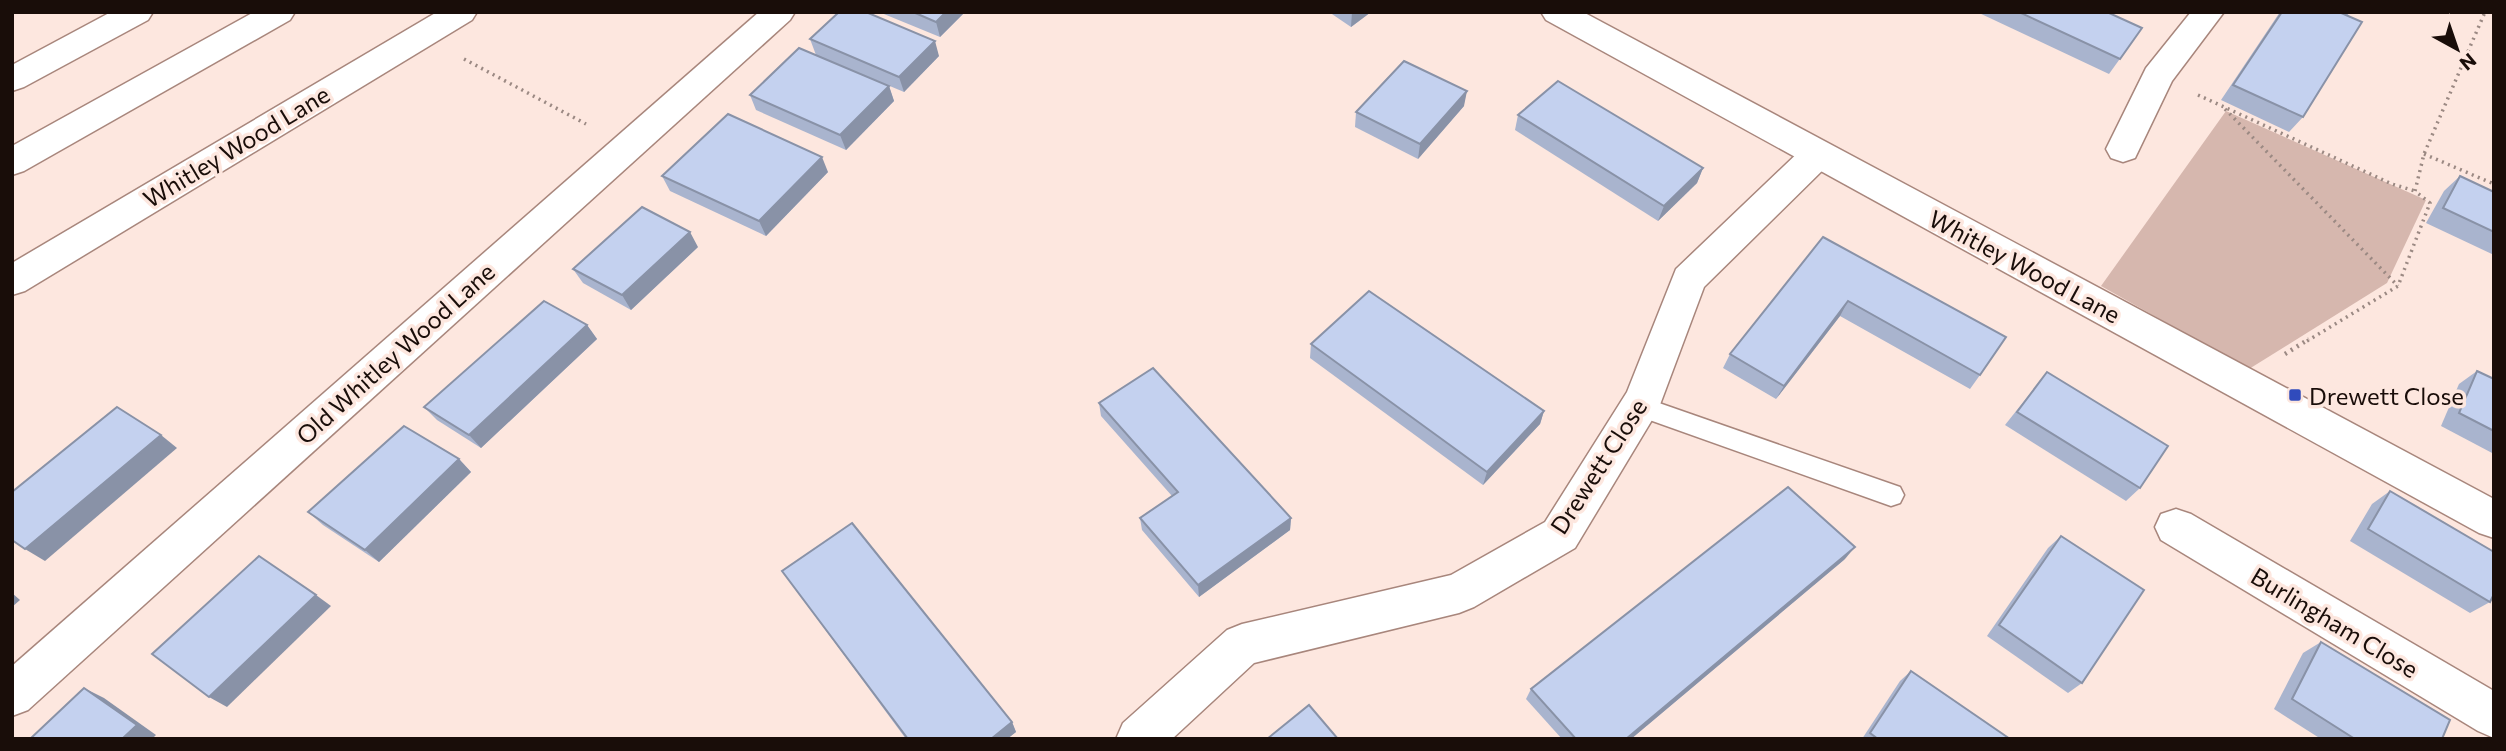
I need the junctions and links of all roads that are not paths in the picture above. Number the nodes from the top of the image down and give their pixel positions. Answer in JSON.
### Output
{"nodes":[{"id":1,"x":137,"y":12,"type":"edge"},
{"id":2,"x":279,"y":12,"type":"edge"},
{"id":3,"x":461,"y":12,"type":"edge"},
{"id":4,"x":779,"y":12,"type":"edge"},
{"id":5,"x":1557,"y":12,"type":"edge"},
{"id":6,"x":2208,"y":12,"type":"edge"},
{"id":7,"x":12,"y":79,"type":"edge"},
{"id":8,"x":2123,"y":149,"type":"dead end"},
{"id":9,"x":1818,"y":154,"type":"junction"},
{"id":10,"x":12,"y":162,"type":"edge"},
{"id":11,"x":12,"y":281,"type":"edge"},
{"id":12,"x":1639,"y":406,"type":"junction"},
{"id":13,"x":1891,"y":495,"type":"dead end"},
{"id":14,"x":2494,"y":520,"type":"edge"},
{"id":15,"x":2176,"y":527,"type":"dead end"},
{"id":16,"x":12,"y":695,"type":"edge"},
{"id":17,"x":2494,"y":716,"type":"edge"},
{"id":18,"x":1139,"y":739,"type":"edge"}],
"edges":[{"from":1,"to":7,"type":"main road"},
{"from":2,"to":10,"type":"main road"},
{"from":3,"to":11,"type":"main road","name":"Whitley Wood Lane"},
{"from":4,"to":16,"type":"main road","name":"Old Whitley Wood Lane"},
{"from":5,"to":9,"type":"main road","name":"Whitley Wood Lane"},
{"from":6,"to":8,"type":"main road"},
{"from":9,"to":12,"type":"main road","name":"Drewett Close"},
{"from":9,"to":14,"type":"main road","name":"Whitley Wood Lane"},
{"from":12,"to":13,"type":"lane"},
{"from":12,"to":18,"type":"main road","name":"Drewett Close"},
{"from":15,"to":17,"type":"main road","name":"Burlingham Close"}]}
